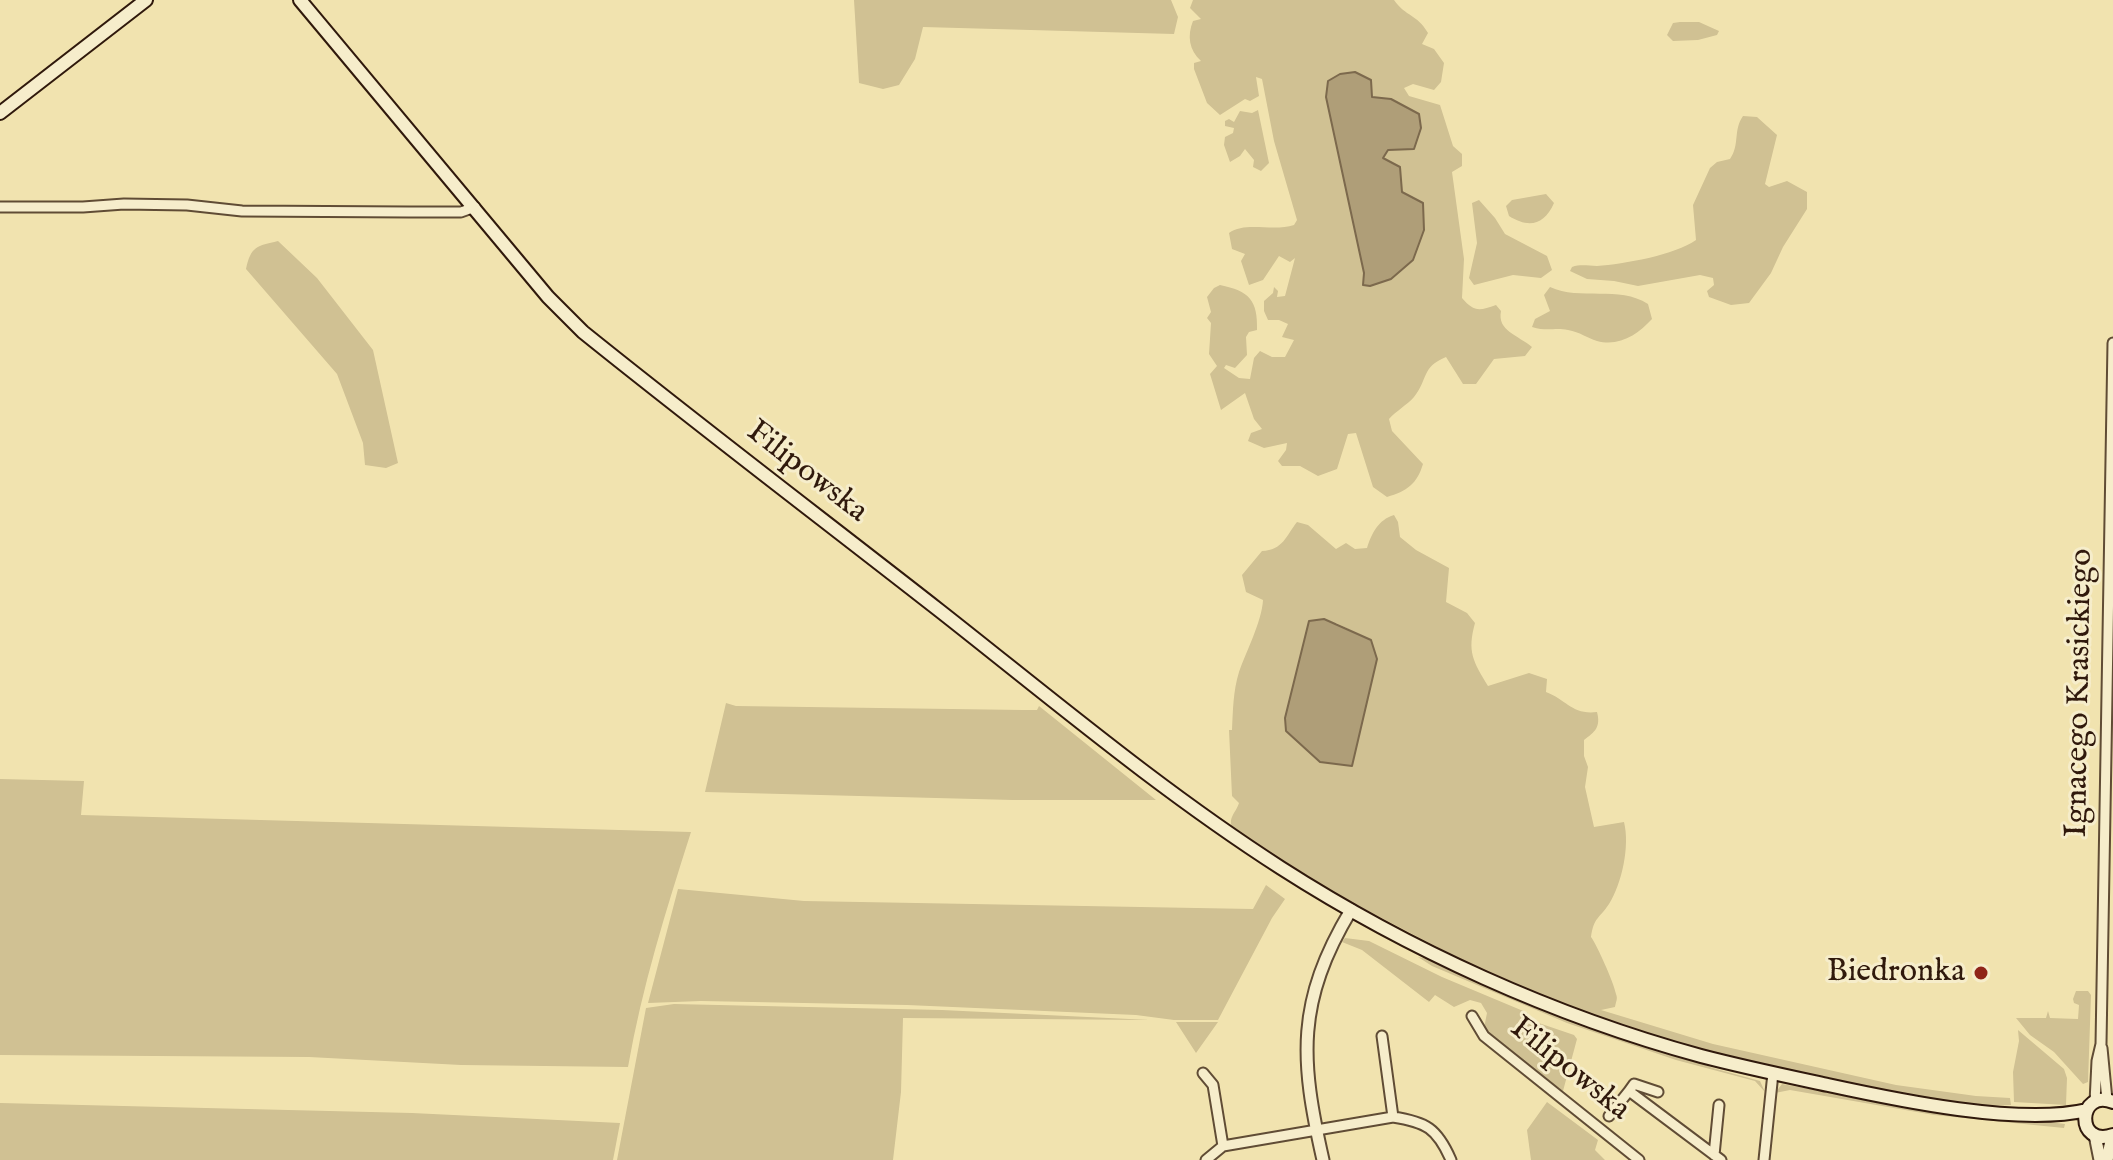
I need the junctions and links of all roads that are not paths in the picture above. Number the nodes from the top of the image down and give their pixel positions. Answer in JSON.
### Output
{"nodes":[{"id":1,"x":146,"y":0,"type":"edge"},
{"id":2,"x":300,"y":0,"type":"edge"},
{"id":3,"x":0,"y":113,"type":"edge"},
{"id":4,"x":0,"y":207,"type":"edge"},
{"id":5,"x":475,"y":207,"type":"junction"},
{"id":6,"x":2113,"y":343,"type":"edge"},
{"id":7,"x":1351,"y":910,"type":"junction"},
{"id":8,"x":2108,"y":985,"type":"edge"},
{"id":9,"x":1472,"y":1016,"type":"dead end"},
{"id":10,"x":1382,"y":1036,"type":"dead end"},
{"id":11,"x":1203,"y":1073,"type":"dead end"},
{"id":12,"x":1773,"y":1073,"type":"junction"},
{"id":13,"x":1629,"y":1091,"type":"junction"},
{"id":14,"x":1658,"y":1092,"type":"dead end"},
{"id":15,"x":2100,"y":1103,"type":"edge"},
{"id":16,"x":1719,"y":1105,"type":"dead end"},
{"id":17,"x":2025,"y":1114,"type":"junction"},
{"id":18,"x":1609,"y":1116,"type":"dead end"},
{"id":19,"x":1393,"y":1117,"type":"junction"},
{"id":20,"x":1316,"y":1129,"type":"junction"},
{"id":21,"x":2091,"y":1131,"type":"junction"},
{"id":22,"x":2112,"y":1136,"type":"edge"},
{"id":23,"x":1223,"y":1146,"type":"junction"},
{"id":24,"x":1717,"y":1157,"type":"edge"},
{"id":25,"x":1206,"y":1160,"type":"edge"},
{"id":26,"x":1323,"y":1160,"type":"edge"},
{"id":27,"x":1451,"y":1160,"type":"edge"},
{"id":28,"x":1639,"y":1160,"type":"edge"},
{"id":29,"x":1764,"y":1160,"type":"edge"},
{"id":30,"x":2100,"y":1160,"type":"edge"},
{"id":31,"x":2107,"y":1160,"type":"edge"}],
"edges":[{"from":1,"to":3,"type":"main road"},
{"from":2,"to":5,"type":"main road","name":"Filipowska"},
{"from":4,"to":5,"type":"street"},
{"from":5,"to":7,"type":"main road","name":"Filipowska"},
{"from":6,"to":8,"type":"street","name":"Ignacego Krasickiego"},
{"from":7,"to":12,"type":"main road","name":"Filipowska"},
{"from":7,"to":20,"type":"street"},
{"from":8,"to":15,"type":"street","name":"Ignacego Krasickiego"},
{"from":9,"to":28,"type":"street","name":"Filipowska"},
{"from":10,"to":19,"type":"street"},
{"from":11,"to":23,"type":"street"},
{"from":12,"to":17,"type":"main road","name":"Filipowska"},
{"from":12,"to":29,"type":"street"},
{"from":13,"to":14,"type":"street"},
{"from":13,"to":18,"type":"street"},
{"from":13,"to":24,"type":"street"},
{"from":15,"to":17,"type":"main road"},
{"from":15,"to":21,"type":"main road"},
{"from":16,"to":24,"type":"street"},
{"from":17,"to":21,"type":"main road"},
{"from":19,"to":20,"type":"street"},
{"from":19,"to":27,"type":"street"},
{"from":20,"to":23,"type":"street"},
{"from":20,"to":26,"type":"street"},
{"from":21,"to":22,"type":"main road"},
{"from":21,"to":30,"type":"street"},
{"from":22,"to":31,"type":"street"},
{"from":23,"to":25,"type":"street"}]}
